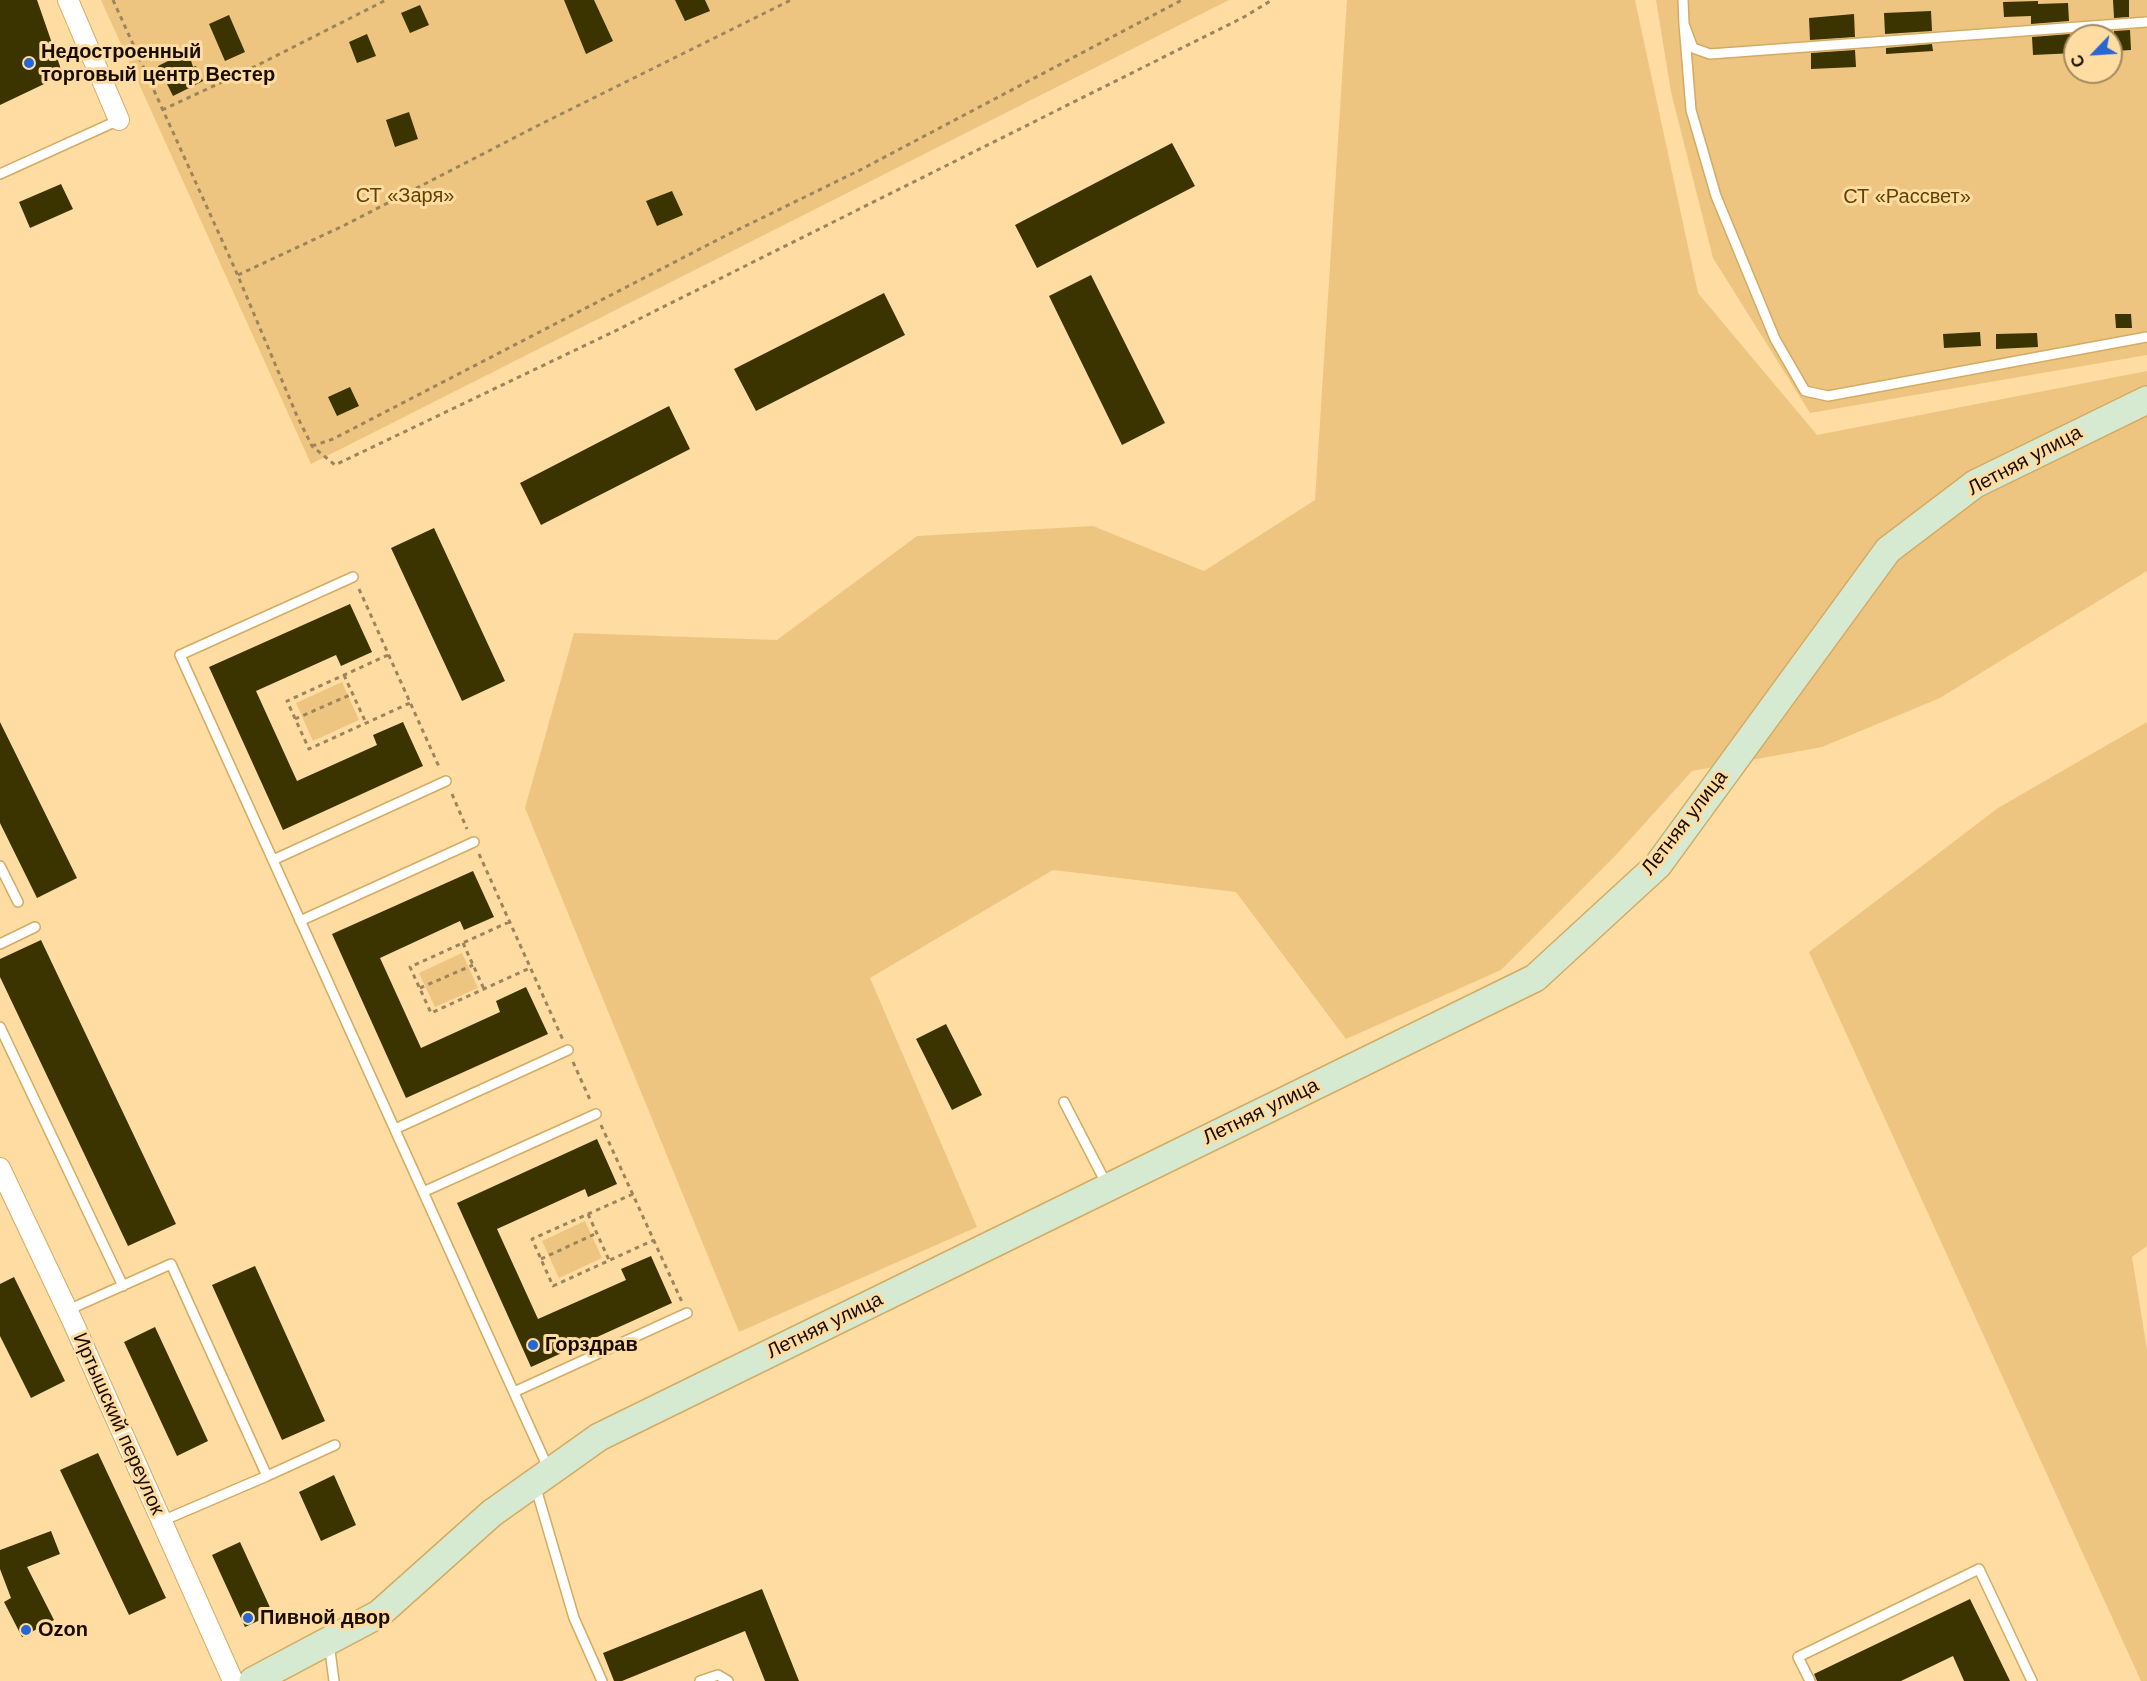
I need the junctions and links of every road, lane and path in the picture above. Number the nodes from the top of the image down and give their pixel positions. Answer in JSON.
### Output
{"nodes":[{"id":1,"x":68,"y":0,"type":"edge"},
{"id":2,"x":113,"y":0,"type":"edge"},
{"id":3,"x":386,"y":0,"type":"edge"},
{"id":4,"x":791,"y":0,"type":"edge"},
{"id":5,"x":1182,"y":0,"type":"edge"},
{"id":6,"x":1272,"y":0,"type":"edge"},
{"id":7,"x":1683,"y":0,"type":"edge"},
{"id":8,"x":2147,"y":22,"type":"edge"},
{"id":9,"x":1684,"y":24,"type":"junction"},
{"id":10,"x":162,"y":110,"type":"junction"},
{"id":11,"x":119,"y":120,"type":"joint"},
{"id":12,"x":0,"y":174,"type":"edge"},
{"id":13,"x":238,"y":275,"type":"junction"},
{"id":14,"x":2147,"y":337,"type":"edge"},
{"id":15,"x":2147,"y":400,"type":"edge"},
{"id":16,"x":312,"y":446,"type":"junction"},
{"id":17,"x":353,"y":577,"type":"joint"},
{"id":18,"x":388,"y":655,"type":"junction"},
{"id":19,"x":344,"y":675,"type":"junction"},
{"id":20,"x":352,"y":694,"type":"junction"},
{"id":21,"x":410,"y":703,"type":"junction"},
{"id":22,"x":296,"y":719,"type":"junction"},
{"id":23,"x":366,"y":723,"type":"junction"},
{"id":24,"x":446,"y":781,"type":"junction"},
{"id":25,"x":474,"y":842,"type":"junction"},
{"id":26,"x":273,"y":860,"type":"junction"},
{"id":27,"x":0,"y":866,"type":"edge"},
{"id":28,"x":18,"y":902,"type":"dead end"},
{"id":29,"x":300,"y":921,"type":"junction"},
{"id":30,"x":509,"y":922,"type":"junction"},
{"id":31,"x":36,"y":927,"type":"dead end"},
{"id":32,"x":463,"y":943,"type":"junction"},
{"id":33,"x":0,"y":944,"type":"edge"},
{"id":34,"x":473,"y":964,"type":"junction"},
{"id":35,"x":530,"y":968,"type":"junction"},
{"id":36,"x":420,"y":989,"type":"junction"},
{"id":37,"x":484,"y":989,"type":"junction"},
{"id":38,"x":0,"y":1027,"type":"edge"},
{"id":39,"x":568,"y":1050,"type":"junction"},
{"id":40,"x":1064,"y":1102,"type":"dead end"},
{"id":41,"x":596,"y":1114,"type":"junction"},
{"id":42,"x":395,"y":1129,"type":"junction"},
{"id":43,"x":0,"y":1168,"type":"edge"},
{"id":44,"x":1108,"y":1187,"type":"junction"},
{"id":45,"x":423,"y":1192,"type":"junction"},
{"id":46,"x":633,"y":1194,"type":"junction"},
{"id":47,"x":588,"y":1214,"type":"junction"},
{"id":48,"x":597,"y":1233,"type":"junction"},
{"id":49,"x":654,"y":1240,"type":"junction"},
{"id":50,"x":541,"y":1259,"type":"junction"},
{"id":51,"x":609,"y":1260,"type":"junction"},
{"id":52,"x":123,"y":1286,"type":"junction"},
{"id":53,"x":68,"y":1310,"type":"junction"},
{"id":54,"x":687,"y":1313,"type":"joint"},
{"id":55,"x":514,"y":1392,"type":"junction"},
{"id":56,"x":335,"y":1445,"type":"dead end"},
{"id":57,"x":267,"y":1476,"type":"junction"},
{"id":58,"x":542,"y":1477,"type":"junction"},
{"id":59,"x":162,"y":1521,"type":"junction"},
{"id":60,"x":329,"y":1643,"type":"junction"},
{"id":61,"x":233,"y":1681,"type":"edge"},
{"id":62,"x":253,"y":1681,"type":"edge"},
{"id":63,"x":334,"y":1681,"type":"edge"},
{"id":64,"x":602,"y":1681,"type":"edge"},
{"id":65,"x":700,"y":1681,"type":"edge"},
{"id":66,"x":728,"y":1681,"type":"edge"},
{"id":67,"x":1810,"y":1681,"type":"edge"},
{"id":68,"x":2032,"y":1681,"type":"edge"}],
"edges":[{"from":1,"to":11,"type":"street"},
{"from":2,"to":10,"type":"path"},
{"from":3,"to":10,"type":"path"},
{"from":4,"to":13,"type":"path"},
{"from":5,"to":16,"type":"path"},
{"from":6,"to":16,"type":"path"},
{"from":7,"to":9,"type":"lane"},
{"from":8,"to":9,"type":"lane"},
{"from":9,"to":14,"type":"lane"},
{"from":10,"to":13,"type":"path"},
{"from":11,"to":12,"type":"lane"},
{"from":13,"to":16,"type":"path"},
{"from":15,"to":44,"type":"street","name":"Летняя улица"},
{"from":17,"to":18,"type":"path"},
{"from":17,"to":26,"type":"lane"},
{"from":18,"to":19,"type":"path"},
{"from":18,"to":21,"type":"path"},
{"from":19,"to":20,"type":"path"},
{"from":19,"to":22,"type":"path"},
{"from":20,"to":22,"type":"path"},
{"from":20,"to":23,"type":"path"},
{"from":21,"to":23,"type":"path"},
{"from":21,"to":24,"type":"path"},
{"from":22,"to":23,"type":"path"},
{"from":24,"to":25,"type":"path"},
{"from":24,"to":26,"type":"lane"},
{"from":25,"to":29,"type":"lane"},
{"from":25,"to":30,"type":"path"},
{"from":26,"to":29,"type":"lane"},
{"from":27,"to":28,"type":"lane"},
{"from":29,"to":42,"type":"lane"},
{"from":30,"to":32,"type":"path"},
{"from":30,"to":35,"type":"path"},
{"from":31,"to":33,"type":"lane"},
{"from":32,"to":34,"type":"path"},
{"from":32,"to":36,"type":"path"},
{"from":34,"to":36,"type":"path"},
{"from":34,"to":37,"type":"path"},
{"from":35,"to":37,"type":"path"},
{"from":35,"to":39,"type":"path"},
{"from":36,"to":37,"type":"path"},
{"from":38,"to":52,"type":"lane"},
{"from":39,"to":41,"type":"path"},
{"from":39,"to":42,"type":"lane"},
{"from":40,"to":44,"type":"lane"},
{"from":41,"to":45,"type":"lane"},
{"from":41,"to":46,"type":"path"},
{"from":42,"to":45,"type":"lane"},
{"from":43,"to":53,"type":"street","name":"Иртышский переулок"},
{"from":44,"to":58,"type":"street","name":"Летняя улица"},
{"from":45,"to":55,"type":"lane"},
{"from":46,"to":47,"type":"path"},
{"from":46,"to":49,"type":"path"},
{"from":47,"to":48,"type":"path"},
{"from":47,"to":50,"type":"path"},
{"from":48,"to":50,"type":"path"},
{"from":48,"to":51,"type":"path"},
{"from":49,"to":51,"type":"path"},
{"from":49,"to":54,"type":"path"},
{"from":50,"to":51,"type":"path"},
{"from":52,"to":53,"type":"lane"},
{"from":52,"to":57,"type":"lane"},
{"from":53,"to":59,"type":"street","name":"Иртышский переулок"},
{"from":54,"to":55,"type":"lane"},
{"from":55,"to":58,"type":"lane"},
{"from":56,"to":57,"type":"lane"},
{"from":57,"to":59,"type":"lane"},
{"from":58,"to":60,"type":"street","name":"Летняя улица"},
{"from":58,"to":64,"type":"lane"},
{"from":59,"to":61,"type":"street","name":"Иртышский переулок"},
{"from":60,"to":62,"type":"street","name":"Летняя улица"},
{"from":60,"to":63,"type":"lane"},
{"from":65,"to":66,"type":"lane"},
{"from":67,"to":68,"type":"lane"}]}
